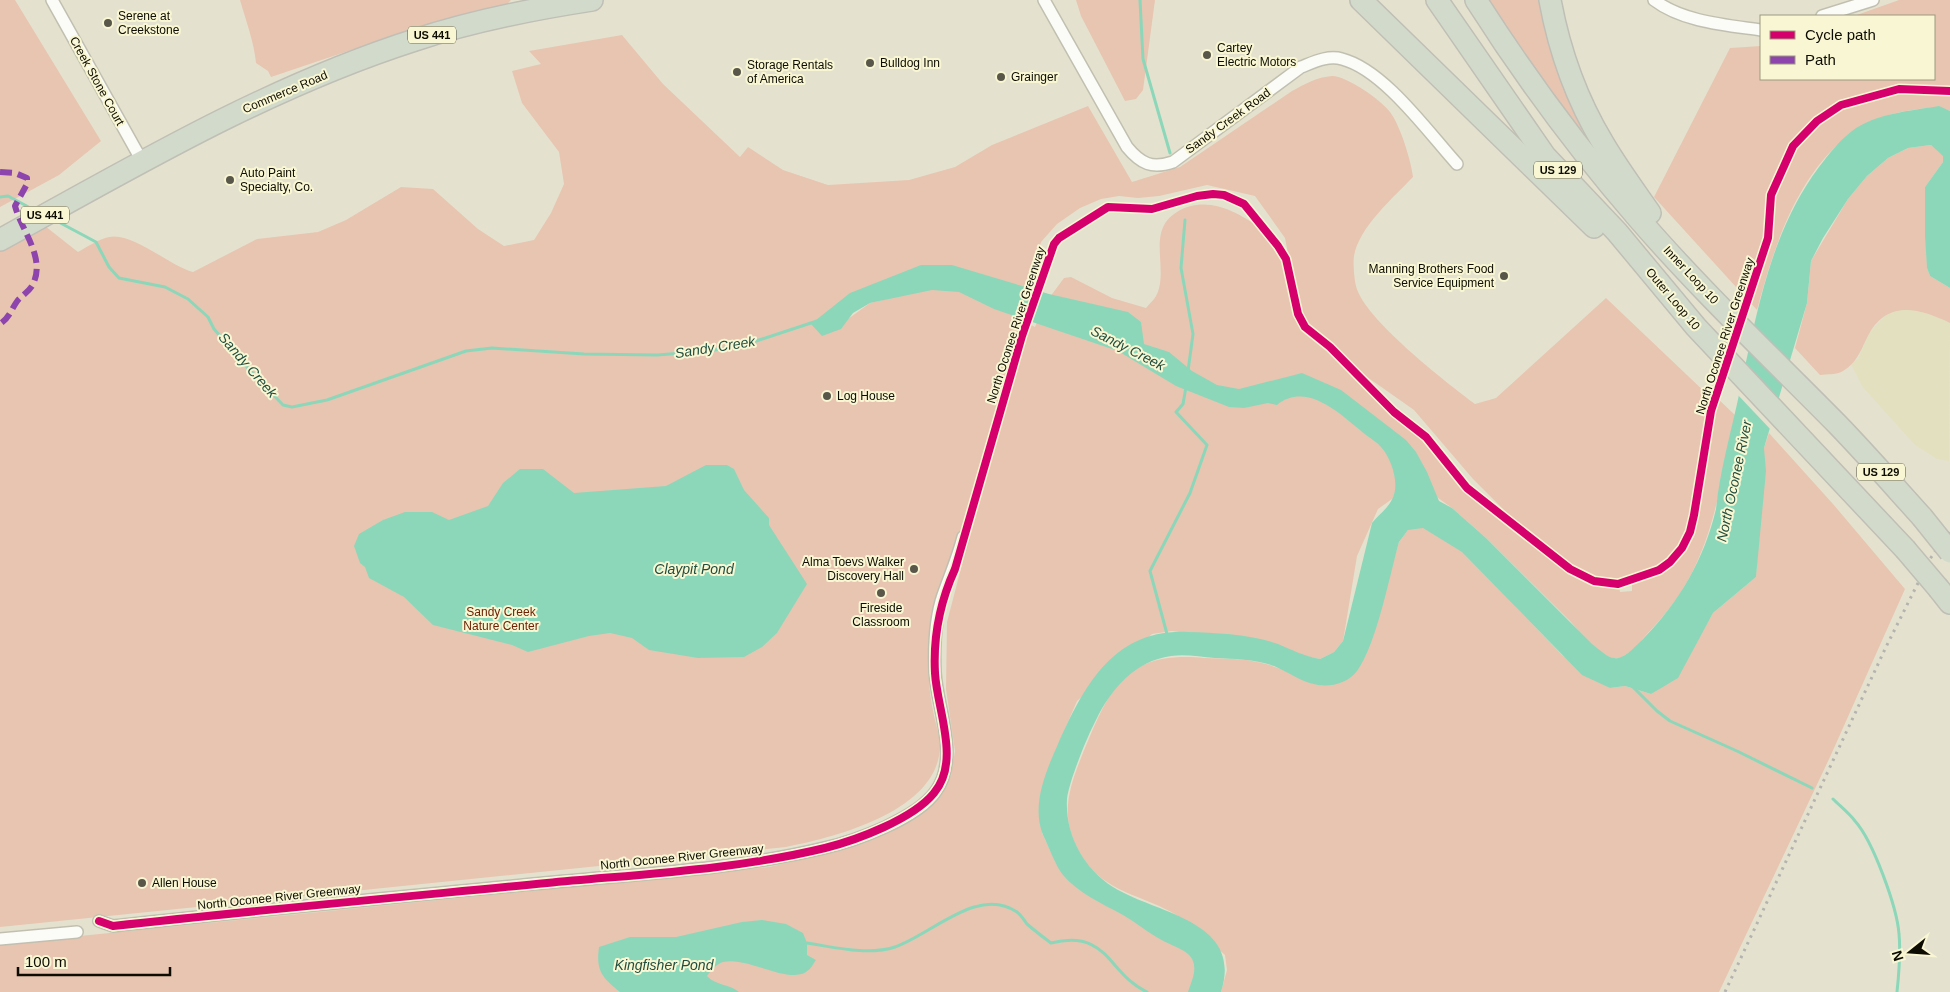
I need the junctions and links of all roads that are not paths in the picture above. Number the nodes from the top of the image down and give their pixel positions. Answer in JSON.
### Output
{"nodes":[{"id":1,"x":52,"y":0,"type":"edge"},
{"id":2,"x":592,"y":0,"type":"edge"},
{"id":3,"x":1044,"y":0,"type":"edge"},
{"id":4,"x":1361,"y":0,"type":"edge"},
{"id":5,"x":1437,"y":0,"type":"edge"},
{"id":6,"x":1476,"y":0,"type":"edge"},
{"id":7,"x":1550,"y":0,"type":"edge"},
{"id":8,"x":1654,"y":0,"type":"edge"},
{"id":9,"x":1873,"y":0,"type":"edge"},
{"id":10,"x":1825,"y":15,"type":"edge"},
{"id":11,"x":1760,"y":30,"type":"edge"},
{"id":12,"x":142,"y":161,"type":"junction"},
{"id":13,"x":1457,"y":164,"type":"dead end"},
{"id":14,"x":0,"y":240,"type":"edge"},
{"id":15,"x":1694,"y":279,"type":"junction"},
{"id":16,"x":1696,"y":327,"type":"junction"},
{"id":17,"x":964,"y":537,"type":"dead end"},
{"id":18,"x":1950,"y":552,"type":"edge"},
{"id":19,"x":1944,"y":596,"type":"edge"},
{"id":20,"x":99,"y":921,"type":"dead end"},
{"id":21,"x":78,"y":932,"type":"dead end"},
{"id":22,"x":0,"y":939,"type":"edge"}],
"edges":[{"from":1,"to":12,"type":"street","name":"Creek Stone Court"},
{"from":2,"to":12,"type":"highway","name":"Commerce Road","number":"US 441"},
{"from":3,"to":13,"type":"street","name":"Sandy Creek Road"},
{"from":4,"to":16,"type":"highway"},
{"from":5,"to":16,"type":"highway","name":"Outer Loop 10","number":"US 129"},
{"from":6,"to":15,"type":"highway","name":"Inner Loop 10","number":"US 129"},
{"from":7,"to":15,"type":"highway"},
{"from":8,"to":11,"type":"street"},
{"from":9,"to":10,"type":"street"},
{"from":12,"to":14,"type":"highway","name":"Commerce Road","number":"US 441"},
{"from":15,"to":18,"type":"highway","name":"Inner Loop 10","number":"US 129","bridge":true},
{"from":16,"to":19,"type":"highway","name":"Outer Loop 10","number":"US 129","bridge":true},
{"from":17,"to":20,"type":"street","name":"North Oconee River Greenway"},
{"from":21,"to":22,"type":"street"}]}
